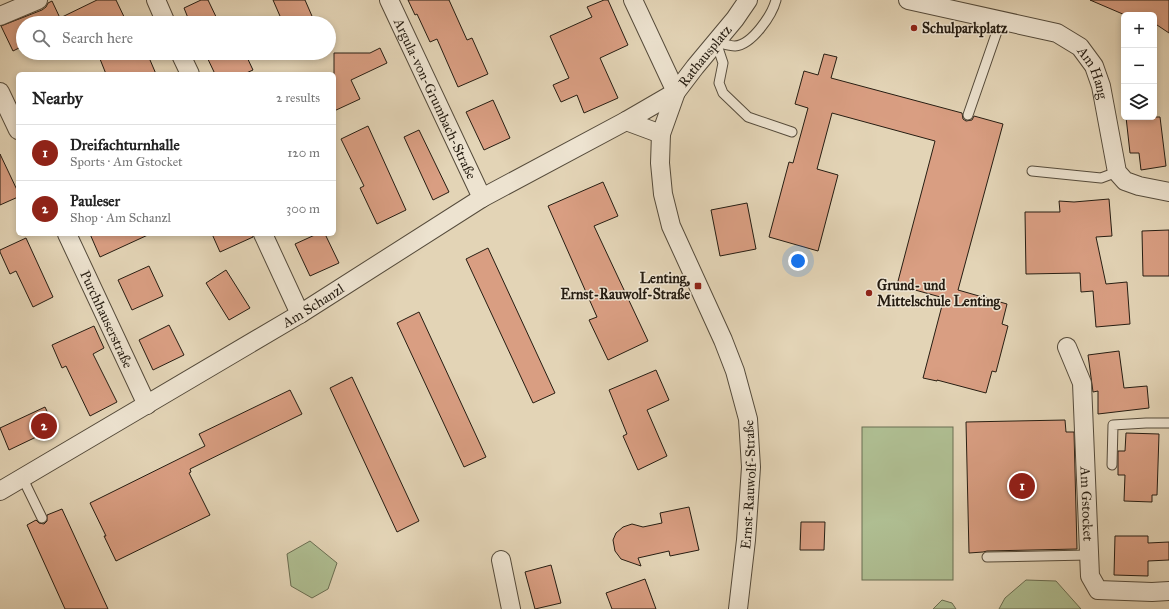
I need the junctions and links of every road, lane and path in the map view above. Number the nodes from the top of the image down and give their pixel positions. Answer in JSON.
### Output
{"nodes":[{"id":1,"x":38,"y":0,"type":"edge"},
{"id":2,"x":156,"y":0,"type":"edge"},
{"id":3,"x":389,"y":0,"type":"edge"},
{"id":4,"x":633,"y":0,"type":"edge"},
{"id":5,"x":748,"y":0,"type":"edge"},
{"id":6,"x":776,"y":0,"type":"edge"},
{"id":7,"x":908,"y":0,"type":"edge"},
{"id":8,"x":0,"y":16,"type":"edge"},
{"id":9,"x":163,"y":16,"type":"edge"},
{"id":10,"x":1001,"y":20,"type":"junction"},
{"id":11,"x":716,"y":42,"type":"junction"},
{"id":12,"x":183,"y":60,"type":"edge"},
{"id":13,"x":189,"y":72,"type":"edge"},
{"id":14,"x":0,"y":92,"type":"edge"},
{"id":15,"x":676,"y":92,"type":"junction"},
{"id":16,"x":968,"y":115,"type":"dead end"},
{"id":17,"x":626,"y":121,"type":"junction"},
{"id":18,"x":16,"y":126,"type":"edge"},
{"id":19,"x":792,"y":132,"type":"dead end"},
{"id":20,"x":662,"y":134,"type":"junction"},
{"id":21,"x":1032,"y":171,"type":"dead end"},
{"id":22,"x":1117,"y":172,"type":"junction"},
{"id":23,"x":1169,"y":192,"type":"edge"},
{"id":24,"x":482,"y":198,"type":"junction"},
{"id":25,"x":68,"y":236,"type":"edge"},
{"id":26,"x":264,"y":236,"type":"edge"},
{"id":27,"x":300,"y":314,"type":"junction"},
{"id":28,"x":1067,"y":347,"type":"dead end"},
{"id":29,"x":147,"y":405,"type":"junction"},
{"id":30,"x":1169,"y":423,"type":"edge"},
{"id":31,"x":1112,"y":465,"type":"dead end"},
{"id":32,"x":22,"y":477,"type":"junction"},
{"id":33,"x":0,"y":491,"type":"edge"},
{"id":34,"x":42,"y":518,"type":"dead end"},
{"id":35,"x":1088,"y":555,"type":"junction"},
{"id":36,"x":987,"y":557,"type":"dead end"},
{"id":37,"x":501,"y":560,"type":"dead end"},
{"id":38,"x":1169,"y":591,"type":"edge"},
{"id":39,"x":511,"y":609,"type":"edge"},
{"id":40,"x":738,"y":609,"type":"edge"}],
"edges":[{"from":1,"to":8,"type":"street"},
{"from":2,"to":9,"type":"street"},
{"from":3,"to":24,"type":"street","name":"Argula-von-Grumbach-Straße"},
{"from":4,"to":15,"type":"street"},
{"from":5,"to":11,"type":"street","name":"Rathausplatz"},
{"from":6,"to":11,"type":"lane"},
{"from":7,"to":10,"type":"street","name":"Am Hang"},
{"from":10,"to":16,"type":"lane"},
{"from":10,"to":22,"type":"street","name":"Am Hang"},
{"from":11,"to":15,"type":"street","name":"Rathausplatz"},
{"from":11,"to":19,"type":"lane"},
{"from":12,"to":13,"type":"street"},
{"from":14,"to":18,"type":"street"},
{"from":15,"to":17,"type":"street","name":"Am Schanzl"},
{"from":15,"to":20,"type":"street","name":"Ernst-Rauwolf-Straße"},
{"from":17,"to":20,"type":"street"},
{"from":17,"to":24,"type":"street","name":"Am Schanzl"},
{"from":20,"to":40,"type":"street","name":"Ernst-Rauwolf-Straße"},
{"from":21,"to":22,"type":"lane"},
{"from":22,"to":23,"type":"street"},
{"from":24,"to":27,"type":"street","name":"Am Schanzl"},
{"from":25,"to":29,"type":"street","name":"Purchhauserstraße"},
{"from":26,"to":27,"type":"street"},
{"from":27,"to":29,"type":"street","name":"Am Schanzl"},
{"from":28,"to":35,"type":"street","name":"Am Gstocket"},
{"from":29,"to":32,"type":"street","name":"Am Schanzl"},
{"from":30,"to":31,"type":"lane"},
{"from":32,"to":33,"type":"street","name":"Am Schanzl"},
{"from":32,"to":34,"type":"lane"},
{"from":35,"to":36,"type":"lane"},
{"from":35,"to":38,"type":"street","name":"Am Gstocket"},
{"from":37,"to":39,"type":"street"}]}
